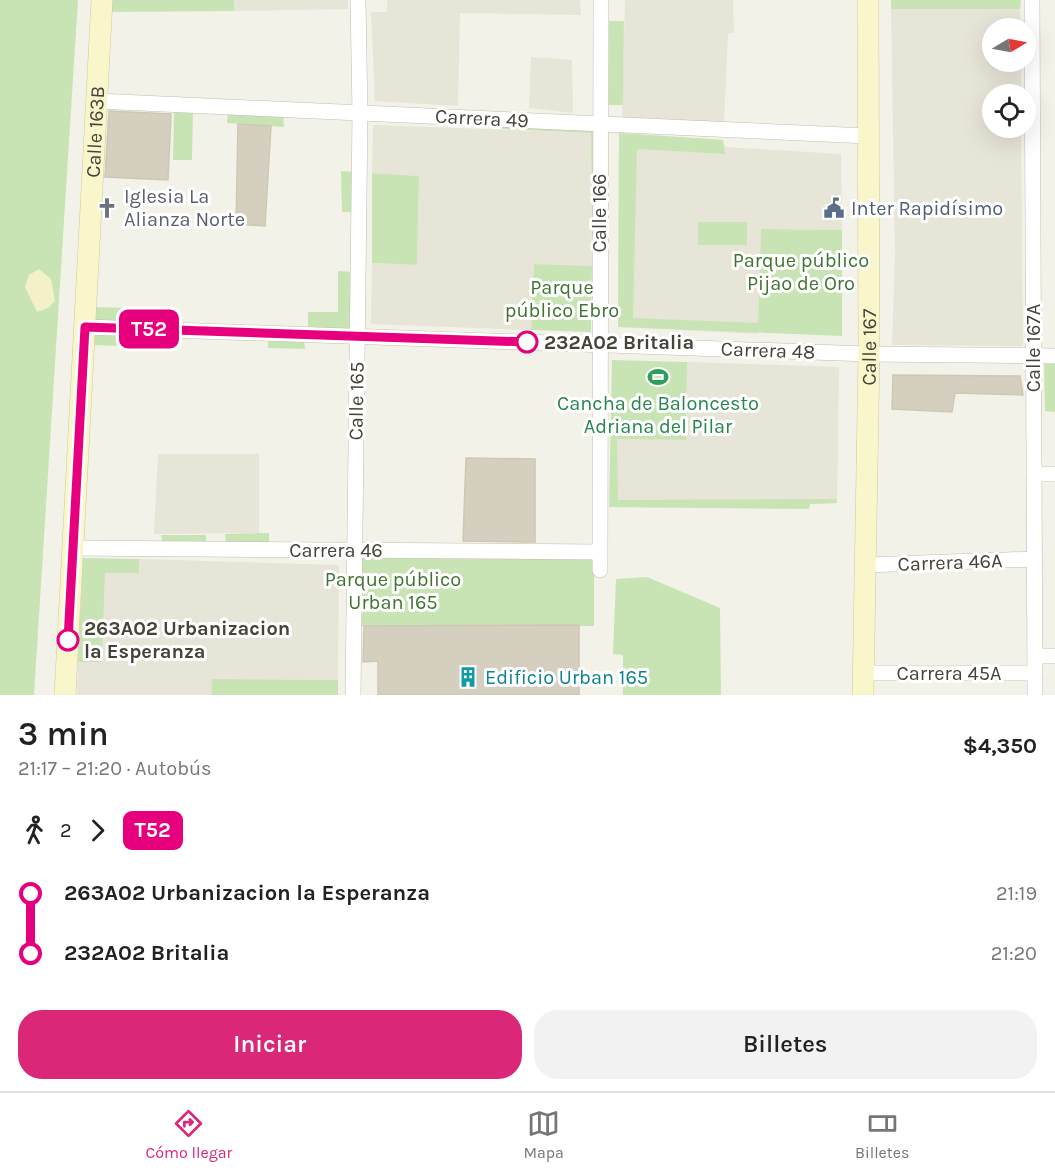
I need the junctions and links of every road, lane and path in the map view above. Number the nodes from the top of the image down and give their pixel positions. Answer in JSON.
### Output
{"nodes":[{"id":1,"x":102,"y":0,"type":"edge"},
{"id":2,"x":358,"y":0,"type":"edge"},
{"id":3,"x":601,"y":0,"type":"edge"},
{"id":4,"x":868,"y":0,"type":"edge"},
{"id":5,"x":1032,"y":0,"type":"edge"},
{"id":6,"x":97,"y":101,"type":"junction"},
{"id":7,"x":360,"y":112,"type":"junction"},
{"id":8,"x":600,"y":123,"type":"junction"},
{"id":9,"x":868,"y":136,"type":"junction"},
{"id":10,"x":85,"y":327,"type":"junction"},
{"id":11,"x":357,"y":336,"type":"junction"},
{"id":12,"x":598,"y":345,"type":"junction"},
{"id":13,"x":869,"y":354,"type":"junction"},
{"id":14,"x":1033,"y":356,"type":"junction"},
{"id":15,"x":1055,"y":356,"type":"edge"},
{"id":16,"x":1034,"y":474,"type":"junction"},
{"id":17,"x":1055,"y":474,"type":"edge"},
{"id":18,"x":73,"y":548,"type":"junction"},
{"id":19,"x":354,"y":550,"type":"junction"},
{"id":20,"x":599,"y":552,"type":"junction"},
{"id":21,"x":1035,"y":559,"type":"junction"},
{"id":22,"x":865,"y":565,"type":"junction"},
{"id":23,"x":600,"y":570,"type":"dead end"},
{"id":24,"x":1035,"y":656,"type":"junction"},
{"id":25,"x":1055,"y":656,"type":"edge"},
{"id":26,"x":863,"y":673,"type":"junction"},
{"id":27,"x":1035,"y":673,"type":"junction"},
{"id":28,"x":65,"y":695,"type":"edge"},
{"id":29,"x":353,"y":695,"type":"edge"},
{"id":30,"x":863,"y":695,"type":"edge"},
{"id":31,"x":1035,"y":695,"type":"edge"}],
"edges":[{"from":1,"to":6,"type":"street","name":"Calle 163B"},
{"from":2,"to":7,"type":"street","name":"Calle 165"},
{"from":3,"to":8,"type":"street","name":"Calle 166"},
{"from":4,"to":9,"type":"street","name":"Calle 167"},
{"from":5,"to":14,"type":"street","name":"Calle 167A"},
{"from":6,"to":7,"type":"street","name":"Carrera 49"},
{"from":6,"to":10,"type":"street","name":"Calle 163B"},
{"from":7,"to":8,"type":"street","name":"Carrera 49"},
{"from":7,"to":11,"type":"street","name":"Calle 165"},
{"from":8,"to":9,"type":"street","name":"Carrera 49"},
{"from":8,"to":12,"type":"street","name":"Calle 166"},
{"from":9,"to":13,"type":"street","name":"Calle 167"},
{"from":10,"to":11,"type":"street","name":"Carrera 48"},
{"from":10,"to":18,"type":"street","name":"Calle 163B"},
{"from":11,"to":12,"type":"street","name":"Carrera 48"},
{"from":11,"to":19,"type":"street","name":"Calle 165"},
{"from":12,"to":13,"type":"street","name":"Carrera 48"},
{"from":12,"to":20,"type":"street","name":"Calle 166"},
{"from":13,"to":14,"type":"street","name":"Carrera 48"},
{"from":13,"to":22,"type":"street","name":"Calle 167"},
{"from":14,"to":15,"type":"street","name":"Carrera 48"},
{"from":14,"to":16,"type":"street","name":"Calle 167A"},
{"from":16,"to":17,"type":"street"},
{"from":16,"to":21,"type":"street","name":"Calle 167A"},
{"from":18,"to":19,"type":"street","name":"Carrera 46"},
{"from":18,"to":28,"type":"street","name":"Calle 163B"},
{"from":19,"to":20,"type":"street","name":"Carrera 46"},
{"from":19,"to":29,"type":"street","name":"Calle 165"},
{"from":20,"to":23,"type":"street","name":"Calle 166"},
{"from":21,"to":22,"type":"street","name":"Carrera 46A"},
{"from":21,"to":24,"type":"street","name":"Calle 167A"},
{"from":22,"to":26,"type":"street","name":"Calle 167"},
{"from":24,"to":25,"type":"street"},
{"from":24,"to":27,"type":"street","name":"Calle 167A"},
{"from":26,"to":27,"type":"street","name":"Carrera 45A"},
{"from":26,"to":30,"type":"street","name":"Calle 167"},
{"from":27,"to":31,"type":"street","name":"Calle 167A"}]}
